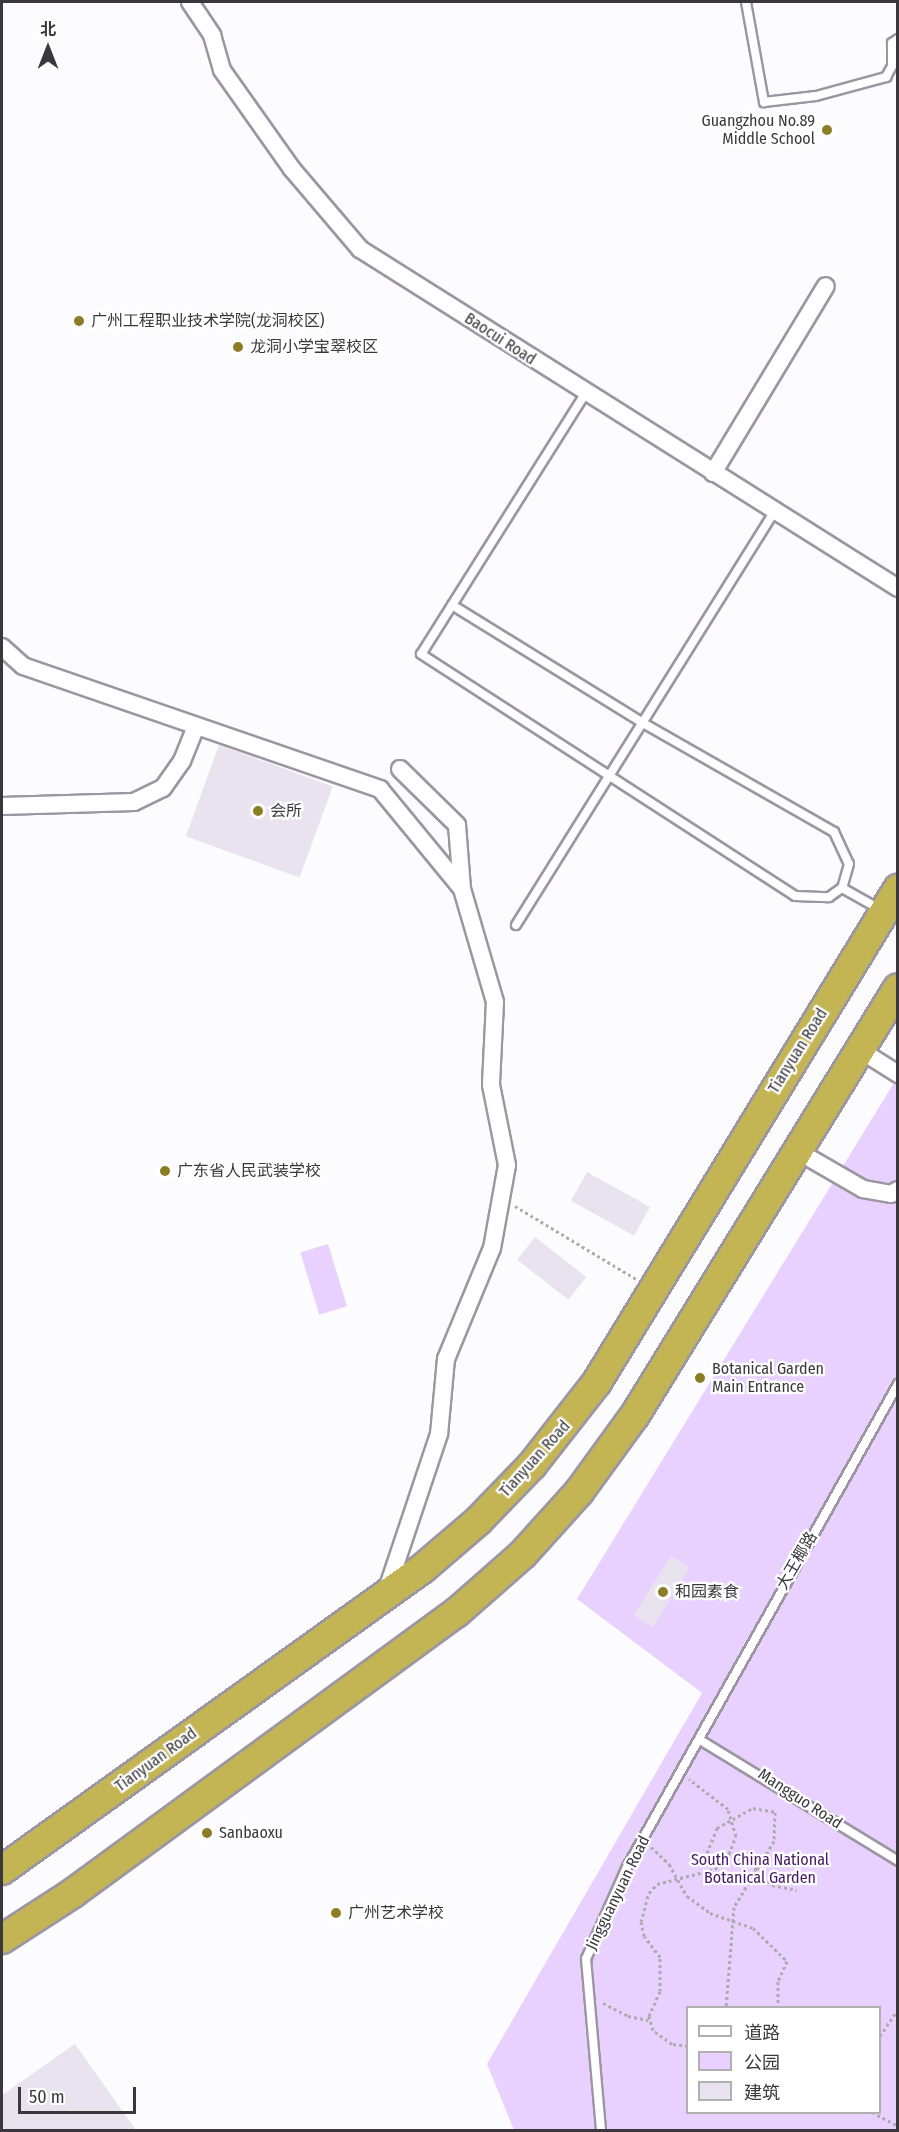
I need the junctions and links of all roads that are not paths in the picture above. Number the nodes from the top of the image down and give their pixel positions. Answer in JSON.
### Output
{"nodes":[{"id":1,"x":190,"y":2,"type":"edge"},
{"id":2,"x":746,"y":2,"type":"edge"},
{"id":3,"x":897,"y":39,"type":"edge"},
{"id":4,"x":826,"y":286,"type":"dead end"},
{"id":5,"x":585,"y":394,"type":"junction"},
{"id":6,"x":713,"y":473,"type":"junction"},
{"id":7,"x":774,"y":512,"type":"junction"},
{"id":8,"x":897,"y":588,"type":"edge"},
{"id":9,"x":452,"y":605,"type":"junction"},
{"id":10,"x":2,"y":647,"type":"edge"},
{"id":11,"x":643,"y":723,"type":"junction"},
{"id":12,"x":195,"y":728,"type":"dead end"},
{"id":13,"x":400,"y":769,"type":"dead end"},
{"id":14,"x":610,"y":775,"type":"junction"},
{"id":15,"x":2,"y":807,"type":"edge"},
{"id":16,"x":842,"y":888,"type":"junction"},
{"id":17,"x":462,"y":889,"type":"junction"},
{"id":18,"x":891,"y":901,"type":"edge"},
{"id":19,"x":516,"y":925,"type":"dead end"},
{"id":20,"x":897,"y":988,"type":"edge"},
{"id":21,"x":860,"y":1050,"type":"junction"},
{"id":22,"x":897,"y":1074,"type":"edge"},
{"id":23,"x":799,"y":1152,"type":"junction"},
{"id":24,"x":897,"y":1190,"type":"edge"},
{"id":25,"x":897,"y":1384,"type":"edge"},
{"id":26,"x":384,"y":1596,"type":"junction"},
{"id":27,"x":700,"y":1740,"type":"junction"},
{"id":28,"x":897,"y":1861,"type":"edge"},
{"id":29,"x":2,"y":1870,"type":"edge"},
{"id":30,"x":2,"y":1939,"type":"edge"},
{"id":31,"x":601,"y":2130,"type":"edge"}],
"edges":[{"from":1,"to":5,"type":"street","name":"Baocui Road"},
{"from":2,"to":3,"type":"lane"},
{"from":4,"to":6,"type":"street"},
{"from":5,"to":6,"type":"street","name":"Baocui Road"},
{"from":5,"to":9,"type":"lane"},
{"from":6,"to":7,"type":"street","name":"Baocui Road"},
{"from":7,"to":8,"type":"street","name":"Baocui Road"},
{"from":7,"to":11,"type":"lane"},
{"from":9,"to":11,"type":"lane"},
{"from":9,"to":14,"type":"lane"},
{"from":10,"to":17,"type":"street"},
{"from":11,"to":14,"type":"lane"},
{"from":11,"to":16,"type":"lane"},
{"from":12,"to":15,"type":"street"},
{"from":13,"to":17,"type":"street"},
{"from":14,"to":16,"type":"lane"},
{"from":14,"to":19,"type":"lane"},
{"from":16,"to":18,"type":"lane"},
{"from":17,"to":26,"type":"street"},
{"from":18,"to":26,"type":"highway","name":"Tianyuan Road"},
{"from":20,"to":21,"type":"highway"},
{"from":21,"to":22,"type":"street"},
{"from":21,"to":23,"type":"highway"},
{"from":23,"to":24,"type":"street"},
{"from":23,"to":30,"type":"highway"},
{"from":25,"to":27,"type":"lane","name":"大王椰路"},
{"from":26,"to":29,"type":"highway","name":"Tianyuan Road"},
{"from":27,"to":28,"type":"lane","name":"Mangguo Road"},
{"from":27,"to":31,"type":"lane","name":"Jingguanyuan Road"}]}
